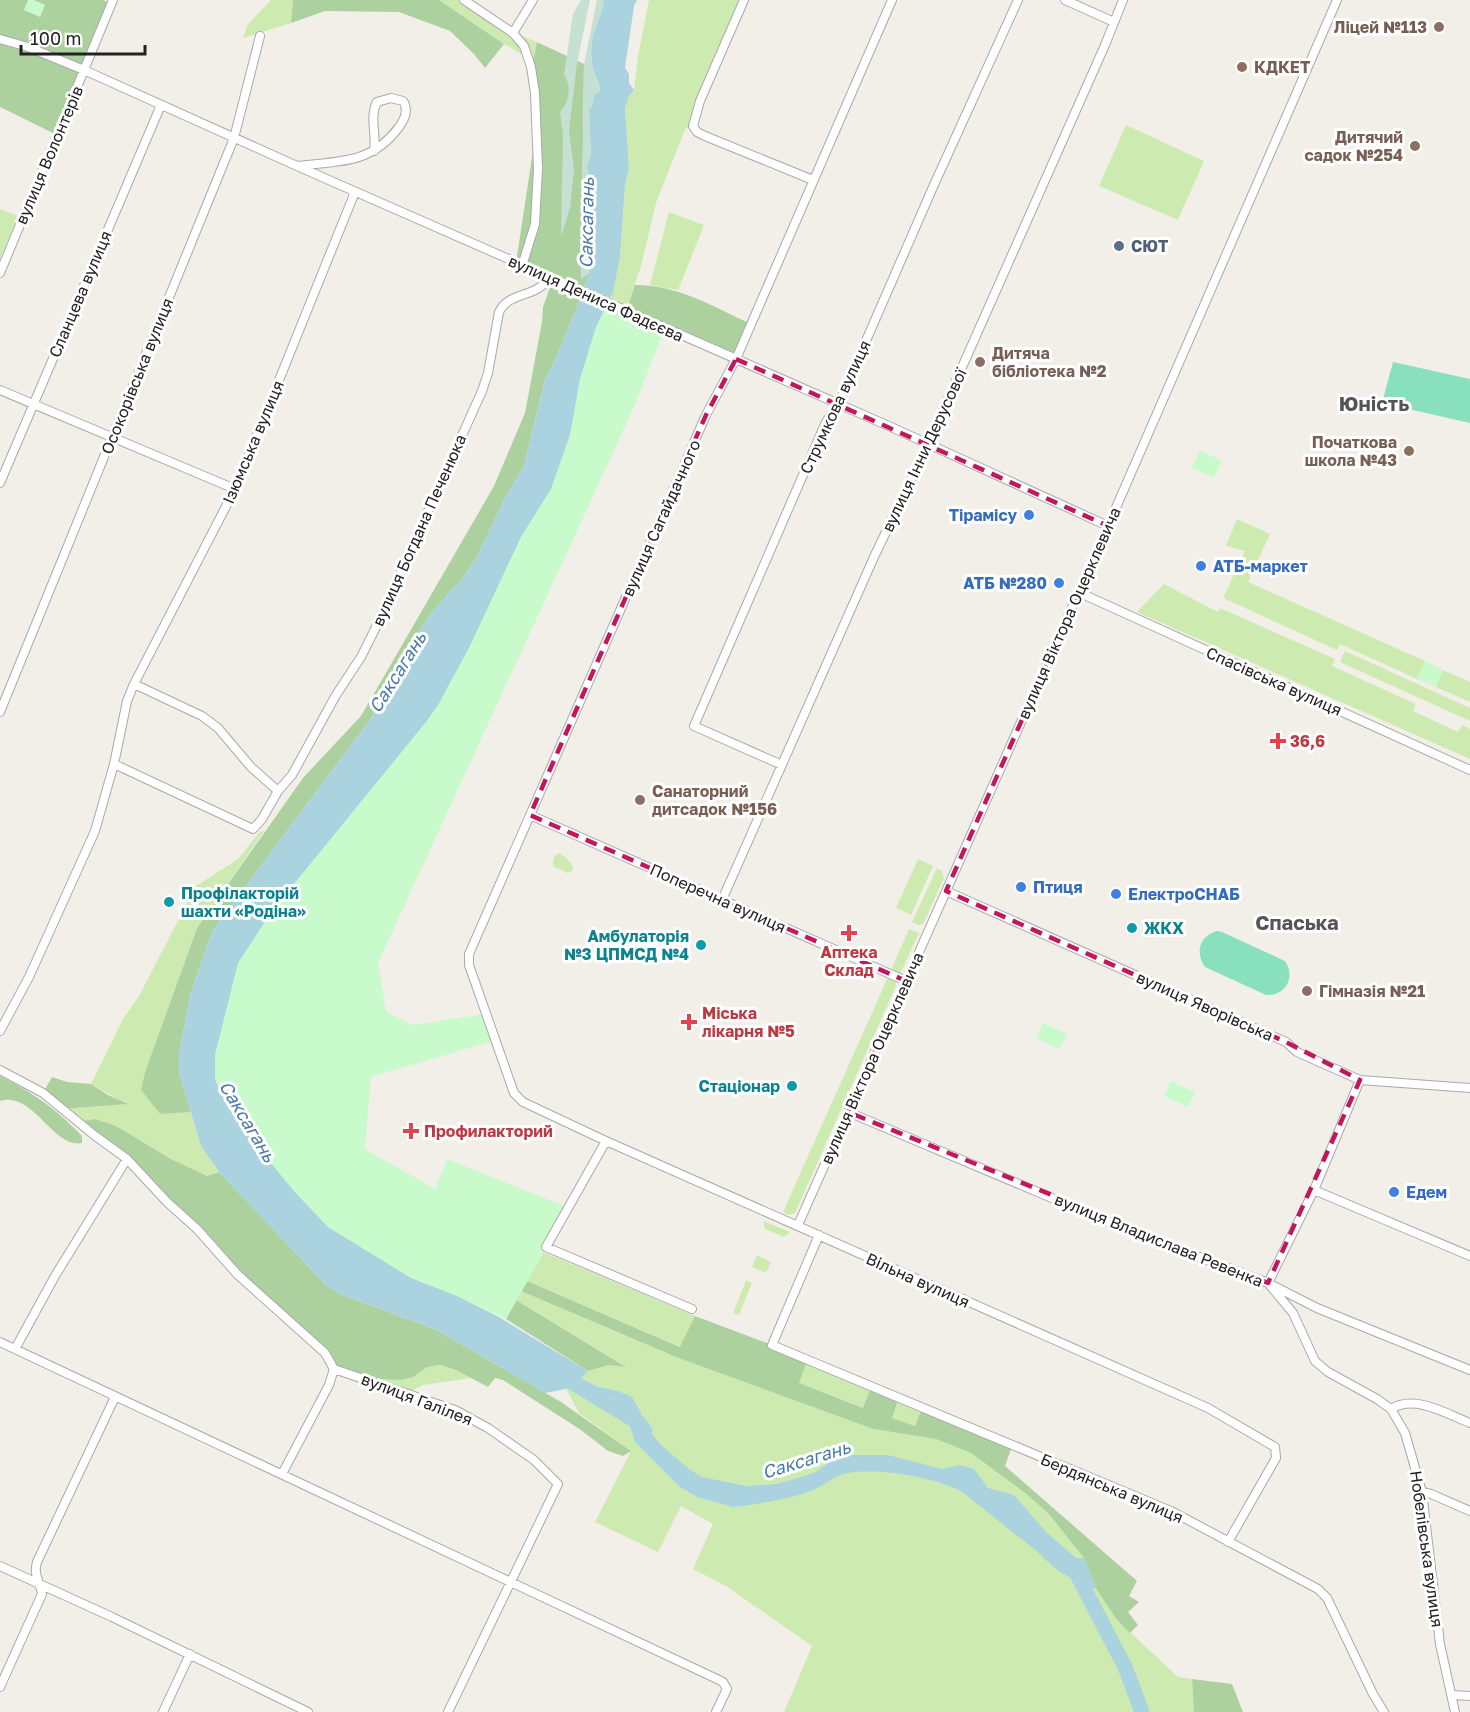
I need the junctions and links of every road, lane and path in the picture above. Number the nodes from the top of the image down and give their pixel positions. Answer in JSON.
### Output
{"nodes":[{"id":1,"x":113,"y":0,"type":"edge"},
{"id":2,"x":464,"y":0,"type":"edge"},
{"id":3,"x":532,"y":0,"type":"edge"},
{"id":4,"x":744,"y":0,"type":"edge"},
{"id":5,"x":892,"y":0,"type":"edge"},
{"id":6,"x":1018,"y":0,"type":"edge"},
{"id":7,"x":1065,"y":0,"type":"edge"},
{"id":8,"x":1123,"y":0,"type":"edge"},
{"id":9,"x":1337,"y":0,"type":"edge"},
{"id":10,"x":1114,"y":22,"type":"junction"},
{"id":11,"x":513,"y":33,"type":"junction"},
{"id":12,"x":260,"y":36,"type":"dead end"},
{"id":13,"x":0,"y":39,"type":"edge"},
{"id":14,"x":84,"y":70,"type":"junction"},
{"id":15,"x":161,"y":105,"type":"junction"},
{"id":16,"x":234,"y":138,"type":"junction"},
{"id":17,"x":374,"y":151,"type":"junction"},
{"id":18,"x":297,"y":166,"type":"junction"},
{"id":19,"x":813,"y":180,"type":"junction"},
{"id":20,"x":355,"y":192,"type":"junction"},
{"id":21,"x":522,"y":266,"type":"junction"},
{"id":22,"x":0,"y":273,"type":"edge"},
{"id":23,"x":551,"y":278,"type":"junction"},
{"id":24,"x":735,"y":359,"type":"junction"},
{"id":25,"x":0,"y":390,"type":"edge"},
{"id":26,"x":33,"y":404,"type":"junction"},
{"id":27,"x":838,"y":405,"type":"junction"},
{"id":28,"x":112,"y":438,"type":"junction"},
{"id":29,"x":928,"y":444,"type":"junction"},
{"id":30,"x":0,"y":483,"type":"edge"},
{"id":31,"x":235,"y":489,"type":"junction"},
{"id":32,"x":1108,"y":526,"type":"junction"},
{"id":33,"x":1078,"y":592,"type":"junction"},
{"id":34,"x":134,"y":684,"type":"junction"},
{"id":35,"x":0,"y":712,"type":"edge"},
{"id":36,"x":114,"y":764,"type":"junction"},
{"id":37,"x":782,"y":765,"type":"junction"},
{"id":38,"x":1470,"y":770,"type":"edge"},
{"id":39,"x":278,"y":791,"type":"junction"},
{"id":40,"x":530,"y":815,"type":"junction"},
{"id":41,"x":946,"y":891,"type":"junction"},
{"id":42,"x":722,"y":900,"type":"junction"},
{"id":43,"x":906,"y":981,"type":"junction"},
{"id":44,"x":0,"y":1032,"type":"edge"},
{"id":45,"x":496,"y":1040,"type":"joint"},
{"id":46,"x":0,"y":1070,"type":"edge"},
{"id":47,"x":1360,"y":1080,"type":"junction"},
{"id":48,"x":1470,"y":1088,"type":"edge"},
{"id":49,"x":848,"y":1112,"type":"junction"},
{"id":50,"x":606,"y":1141,"type":"junction"},
{"id":51,"x":127,"y":1159,"type":"junction"},
{"id":52,"x":1314,"y":1190,"type":"junction"},
{"id":53,"x":798,"y":1225,"type":"junction"},
{"id":54,"x":819,"y":1235,"type":"junction"},
{"id":55,"x":1470,"y":1256,"type":"edge"},
{"id":56,"x":1268,"y":1283,"type":"junction"},
{"id":57,"x":692,"y":1309,"type":"dead end"},
{"id":58,"x":0,"y":1342,"type":"edge"},
{"id":59,"x":15,"y":1349,"type":"junction"},
{"id":60,"x":334,"y":1369,"type":"junction"},
{"id":61,"x":1470,"y":1370,"type":"edge"},
{"id":62,"x":115,"y":1397,"type":"junction"},
{"id":63,"x":1391,"y":1409,"type":"junction"},
{"id":64,"x":1470,"y":1423,"type":"edge"},
{"id":65,"x":282,"y":1473,"type":"junction"},
{"id":66,"x":1422,"y":1492,"type":"junction"},
{"id":67,"x":1470,"y":1511,"type":"edge"},
{"id":68,"x":1228,"y":1542,"type":"junction"},
{"id":69,"x":0,"y":1566,"type":"edge"},
{"id":70,"x":510,"y":1582,"type":"junction"},
{"id":71,"x":41,"y":1585,"type":"junction"},
{"id":72,"x":190,"y":1654,"type":"junction"},
{"id":73,"x":0,"y":1687,"type":"edge"},
{"id":74,"x":1452,"y":1695,"type":"junction"},
{"id":75,"x":1470,"y":1696,"type":"edge"},
{"id":76,"x":450,"y":1709,"type":"edge"},
{"id":77,"x":163,"y":1712,"type":"edge"},
{"id":78,"x":308,"y":1712,"type":"edge"},
{"id":79,"x":716,"y":1712,"type":"edge"},
{"id":80,"x":1384,"y":1712,"type":"edge"},
{"id":81,"x":1455,"y":1712,"type":"edge"}],
"edges":[{"from":1,"to":14,"type":"street","name":"вулиця Волонтерів"},
{"from":2,"to":11,"type":"street"},
{"from":3,"to":11,"type":"street"},
{"from":4,"to":19,"type":"street"},
{"from":5,"to":19,"type":"street","name":"вулиця Сагайдачного"},
{"from":6,"to":27,"type":"street","name":"Струмкова вулиця"},
{"from":7,"to":10,"type":"street"},
{"from":8,"to":10,"type":"street","name":"вулиця Інни Дерусової"},
{"from":9,"to":32,"type":"street","name":"вулиця Віктора Оцерклевича"},
{"from":10,"to":29,"type":"street","name":"вулиця Інни Дерусової"},
{"from":11,"to":21,"type":"street"},
{"from":12,"to":16,"type":"street","name":"Осокорівська вулиця"},
{"from":13,"to":14,"type":"street","name":"вулиця Дениса Фадєєва"},
{"from":14,"to":15,"type":"street","name":"вулиця Дениса Фадєєва"},
{"from":14,"to":22,"type":"street","name":"вулиця Волонтерів"},
{"from":15,"to":16,"type":"street","name":"вулиця Дениса Фадєєва"},
{"from":15,"to":26,"type":"street","name":"Сланцева вулиця"},
{"from":16,"to":18,"type":"street","name":"вулиця Дениса Фадєєва"},
{"from":16,"to":28,"type":"street","name":"Осокорівська вулиця"},
{"from":17,"to":17,"type":"street"},
{"from":17,"to":18,"type":"street"},
{"from":18,"to":20,"type":"street","name":"вулиця Дениса Фадєєва"},
{"from":19,"to":24,"type":"street","name":"вулиця Сагайдачного"},
{"from":20,"to":21,"type":"street","name":"вулиця Дениса Фадєєва"},
{"from":20,"to":31,"type":"street","name":"Ізюмська вулиця"},
{"from":21,"to":23,"type":"street","name":"вулиця Дениса Фадєєва"},
{"from":23,"to":24,"type":"street","name":"вулиця Дениса Фадєєва"},
{"from":23,"to":39,"type":"street","name":"вулиця Богдана Печенюка"},
{"from":24,"to":27,"type":"street","name":"вулиця Дениса Фадєєва"},
{"from":24,"to":40,"type":"street","name":"вулиця Сагайдачного"},
{"from":25,"to":26,"type":"street"},
{"from":26,"to":28,"type":"street"},
{"from":26,"to":30,"type":"street","name":"Сланцева вулиця"},
{"from":27,"to":29,"type":"street","name":"вулиця Дениса Фадєєва"},
{"from":27,"to":37,"type":"street","name":"Струмкова вулиця"},
{"from":28,"to":31,"type":"street"},
{"from":28,"to":35,"type":"street","name":"Осокорівська вулиця"},
{"from":29,"to":32,"type":"street","name":"вулиця Дениса Фадєєва"},
{"from":29,"to":37,"type":"street","name":"вулиця Інни Дерусової"},
{"from":31,"to":34,"type":"street","name":"Ізюмська вулиця"},
{"from":32,"to":33,"type":"street","name":"вулиця Віктора Оцерклевича"},
{"from":33,"to":38,"type":"street","name":"Спасівська вулиця"},
{"from":33,"to":41,"type":"street","name":"вулиця Віктора Оцерклевича"},
{"from":34,"to":36,"type":"street"},
{"from":34,"to":39,"type":"street"},
{"from":36,"to":39,"type":"street","name":"вулиця Богдана Печенюка"},
{"from":36,"to":44,"type":"street"},
{"from":37,"to":42,"type":"street","name":"вулиця Інни Дерусової"},
{"from":40,"to":42,"type":"street","name":"Поперечна вулиця"},
{"from":40,"to":45,"type":"street","name":"вулиця Сагайдачного"},
{"from":41,"to":43,"type":"street","name":"вулиця Віктора Оцерклевича"},
{"from":41,"to":47,"type":"street","name":"вулиця Яворівська"},
{"from":42,"to":43,"type":"street","name":"Поперечна вулиця"},
{"from":43,"to":49,"type":"street","name":"вулиця Віктора Оцерклевича"},
{"from":45,"to":50,"type":"street","name":"Вільна вулиця"},
{"from":46,"to":51,"type":"street"},
{"from":47,"to":48,"type":"street","name":"вулиця Яворівська"},
{"from":47,"to":52,"type":"street"},
{"from":49,"to":53,"type":"street","name":"вулиця Віктора Оцерклевича"},
{"from":49,"to":56,"type":"street","name":"вулиця Владислава Ревенка"},
{"from":50,"to":53,"type":"street","name":"Вільна вулиця"},
{"from":50,"to":57,"type":"street"},
{"from":51,"to":59,"type":"street"},
{"from":51,"to":60,"type":"street"},
{"from":52,"to":55,"type":"street"},
{"from":52,"to":56,"type":"street"},
{"from":53,"to":54,"type":"street","name":"Вільна вулиця"},
{"from":54,"to":68,"type":"street","name":"Вільна вулиця"},
{"from":54,"to":68,"type":"street","name":"Бердянська вулиця"},
{"from":56,"to":61,"type":"street","name":"вулиця Владислава Ревенка"},
{"from":56,"to":63,"type":"street","name":"Нобелівська вулиця"},
{"from":58,"to":59,"type":"street"},
{"from":59,"to":62,"type":"street"},
{"from":60,"to":65,"type":"street"},
{"from":60,"to":70,"type":"street","name":"вулиця Галілея"},
{"from":62,"to":65,"type":"street"},
{"from":62,"to":71,"type":"street"},
{"from":63,"to":64,"type":"street"},
{"from":63,"to":66,"type":"street","name":"Нобелівська вулиця"},
{"from":65,"to":70,"type":"street"},
{"from":66,"to":67,"type":"street"},
{"from":66,"to":74,"type":"street","name":"Нобелівська вулиця"},
{"from":68,"to":80,"type":"street","name":"Бердянська вулиця"},
{"from":69,"to":71,"type":"street"},
{"from":70,"to":76,"type":"street","name":"вулиця Галілея"},
{"from":70,"to":79,"type":"street"},
{"from":71,"to":72,"type":"street"},
{"from":71,"to":73,"type":"street"},
{"from":72,"to":77,"type":"street"},
{"from":72,"to":78,"type":"street"},
{"from":74,"to":75,"type":"street"},
{"from":74,"to":81,"type":"street","name":"Нобелівська вулиця"}]}
